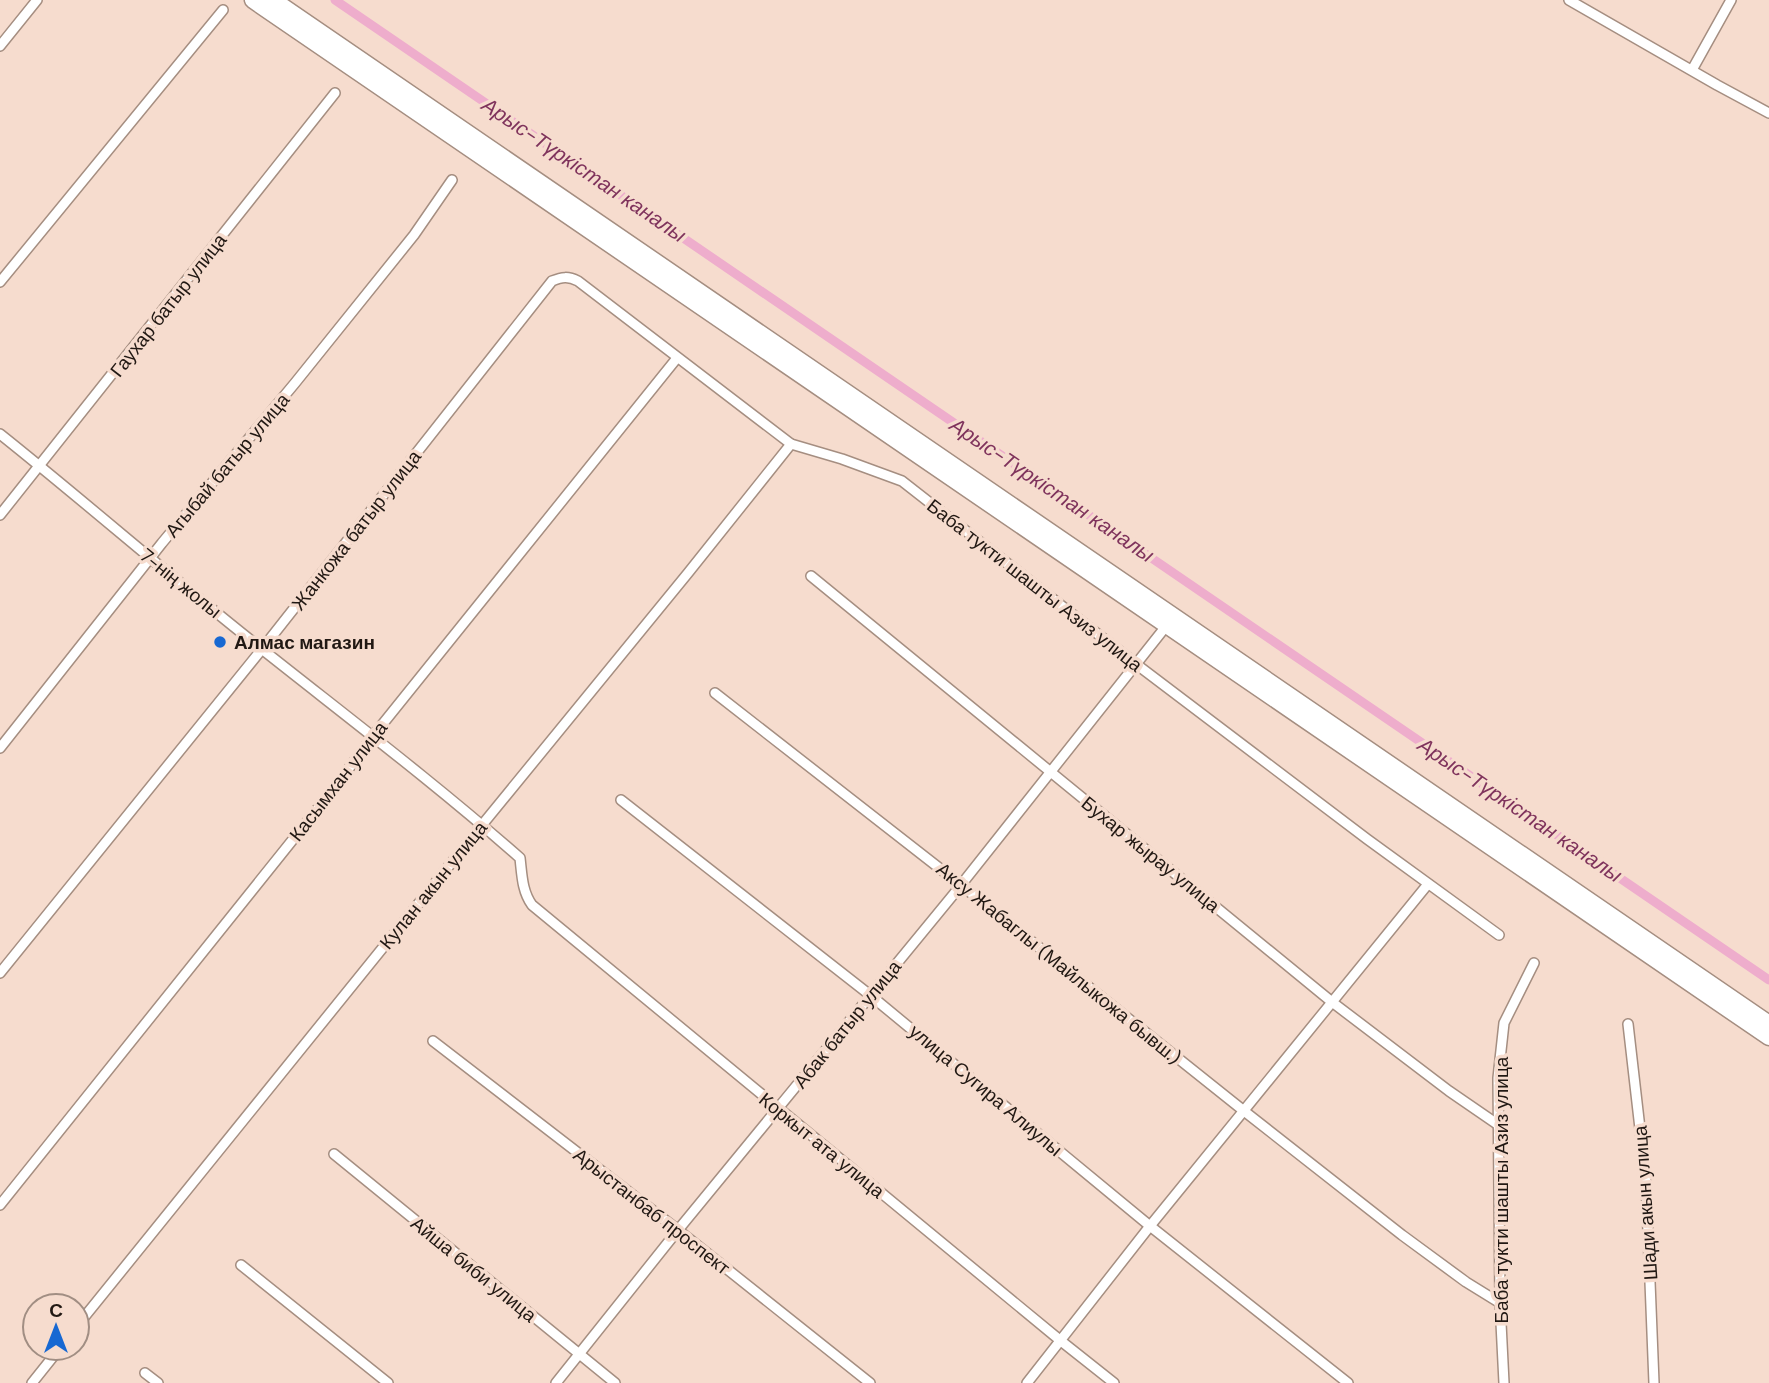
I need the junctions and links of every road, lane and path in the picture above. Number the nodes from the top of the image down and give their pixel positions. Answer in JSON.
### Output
{"nodes":[{"id":1,"x":37,"y":0,"type":"edge"},
{"id":2,"x":253,"y":0,"type":"edge"},
{"id":3,"x":273,"y":0,"type":"edge"},
{"id":4,"x":1570,"y":0,"type":"edge"},
{"id":5,"x":1731,"y":0,"type":"edge"},
{"id":6,"x":223,"y":10,"type":"dead end"},
{"id":7,"x":0,"y":46,"type":"edge"},
{"id":8,"x":1692,"y":69,"type":"junction"},
{"id":9,"x":335,"y":93,"type":"dead end"},
{"id":10,"x":1769,"y":113,"type":"edge"},
{"id":11,"x":452,"y":180,"type":"dead end"},
{"id":12,"x":552,"y":281,"type":"joint"},
{"id":13,"x":0,"y":282,"type":"edge"},
{"id":14,"x":677,"y":358,"type":"junction"},
{"id":15,"x":0,"y":434,"type":"edge"},
{"id":16,"x":791,"y":444,"type":"junction"},
{"id":17,"x":39,"y":465,"type":"junction"},
{"id":18,"x":0,"y":515,"type":"edge"},
{"id":19,"x":151,"y":558,"type":"junction"},
{"id":20,"x":811,"y":576,"type":"dead end"},
{"id":21,"x":1167,"y":625,"type":"junction"},
{"id":22,"x":262,"y":649,"type":"junction"},
{"id":23,"x":1136,"y":664,"type":"junction"},
{"id":24,"x":715,"y":693,"type":"dead end"},
{"id":25,"x":373,"y":736,"type":"junction"},
{"id":26,"x":0,"y":748,"type":"edge"},
{"id":27,"x":1049,"y":771,"type":"junction"},
{"id":28,"x":621,"y":800,"type":"dead end"},
{"id":29,"x":482,"y":825,"type":"junction"},
{"id":30,"x":1428,"y":884,"type":"junction"},
{"id":31,"x":961,"y":885,"type":"junction"},
{"id":32,"x":532,"y":905,"type":"joint"},
{"id":33,"x":1499,"y":935,"type":"dead end"},
{"id":34,"x":1534,"y":963,"type":"dead end"},
{"id":35,"x":0,"y":973,"type":"edge"},
{"id":36,"x":870,"y":995,"type":"junction"},
{"id":37,"x":1332,"y":1002,"type":"junction"},
{"id":38,"x":1628,"y":1024,"type":"dead end"},
{"id":39,"x":1769,"y":1024,"type":"edge"},
{"id":40,"x":1769,"y":1037,"type":"edge"},
{"id":41,"x":433,"y":1041,"type":"dead end"},
{"id":42,"x":778,"y":1109,"type":"junction"},
{"id":43,"x":1244,"y":1111,"type":"junction"},
{"id":44,"x":1497,"y":1124,"type":"junction"},
{"id":45,"x":334,"y":1154,"type":"dead end"},
{"id":46,"x":0,"y":1205,"type":"edge"},
{"id":47,"x":1150,"y":1226,"type":"junction"},
{"id":48,"x":678,"y":1230,"type":"junction"},
{"id":49,"x":241,"y":1265,"type":"dead end"},
{"id":50,"x":1500,"y":1303,"type":"junction"},
{"id":51,"x":91,"y":1309,"type":"edge"},
{"id":52,"x":1061,"y":1341,"type":"junction"},
{"id":53,"x":579,"y":1354,"type":"junction"},
{"id":54,"x":49,"y":1362,"type":"edge"},
{"id":55,"x":145,"y":1373,"type":"dead end"},
{"id":56,"x":32,"y":1383,"type":"edge"},
{"id":57,"x":158,"y":1383,"type":"edge"},
{"id":58,"x":388,"y":1383,"type":"edge"},
{"id":59,"x":556,"y":1383,"type":"edge"},
{"id":60,"x":615,"y":1383,"type":"edge"},
{"id":61,"x":870,"y":1383,"type":"edge"},
{"id":62,"x":1027,"y":1383,"type":"edge"},
{"id":63,"x":1114,"y":1383,"type":"edge"},
{"id":64,"x":1348,"y":1383,"type":"edge"},
{"id":65,"x":1504,"y":1383,"type":"edge"},
{"id":66,"x":1654,"y":1383,"type":"edge"}],
"edges":[{"from":1,"to":7,"type":"street"},
{"from":2,"to":21,"type":"highway"},
{"from":3,"to":39,"type":"highway"},
{"from":4,"to":8,"type":"street"},
{"from":5,"to":8,"type":"street"},
{"from":6,"to":13,"type":"street"},
{"from":8,"to":10,"type":"street"},
{"from":9,"to":17,"type":"street","name":"Гаухар батыр улица"},
{"from":11,"to":19,"type":"street","name":"Агыбай батыр улица"},
{"from":12,"to":14,"type":"street","name":"Баба тукти шашты Азиз улица"},
{"from":12,"to":22,"type":"street","name":"Жанкожа батыр улица"},
{"from":14,"to":16,"type":"street","name":"Баба тукти шашты Азиз улица"},
{"from":14,"to":25,"type":"street","name":"Касымхан улица"},
{"from":15,"to":17,"type":"street","name":"7-нің жолы"},
{"from":16,"to":23,"type":"street","name":"Баба тукти шашты Азиз улица"},
{"from":16,"to":29,"type":"street","name":"Кулан акын улица"},
{"from":17,"to":18,"type":"street","name":"Гаухар батыр улица"},
{"from":17,"to":19,"type":"street","name":"7-нің жолы"},
{"from":19,"to":22,"type":"street","name":"7-нің жолы"},
{"from":19,"to":26,"type":"street","name":"Агыбай батыр улица"},
{"from":20,"to":27,"type":"street","name":"Бухар жырау улица"},
{"from":21,"to":23,"type":"street","name":"Абак батыр улица"},
{"from":21,"to":40,"type":"highway"},
{"from":22,"to":25,"type":"street","name":"7-нің жолы"},
{"from":22,"to":35,"type":"street","name":"Жанкожа батыр улица"},
{"from":23,"to":27,"type":"street","name":"Абак батыр улица"},
{"from":23,"to":30,"type":"street","name":"Баба тукти шашты Азиз улица"},
{"from":24,"to":31,"type":"street","name":"Аксу Жабаглы (Майлыкожа бывш.)"},
{"from":25,"to":29,"type":"street","name":"7-нің жолы"},
{"from":25,"to":46,"type":"street","name":"Касымхан улица"},
{"from":27,"to":31,"type":"street","name":"Абак батыр улица"},
{"from":27,"to":37,"type":"street","name":"Бухар жырау улица"},
{"from":28,"to":36,"type":"street","name":"улица Сугира Алиулы"},
{"from":29,"to":32,"type":"street","name":"7-нің жолы"},
{"from":29,"to":51,"type":"street","name":"Кулан акын улица"},
{"from":30,"to":33,"type":"street","name":"Баба тукти шашты Азиз улица"},
{"from":30,"to":37,"type":"street"},
{"from":31,"to":36,"type":"street","name":"Абак батыр улица"},
{"from":31,"to":43,"type":"street","name":"Аксу Жабаглы (Майлыкожа бывш.)"},
{"from":32,"to":42,"type":"street","name":"Коркыт ата улица"},
{"from":34,"to":44,"type":"street","name":"Баба тукти шашты Азиз улица"},
{"from":36,"to":42,"type":"street","name":"Абак батыр улица"},
{"from":36,"to":47,"type":"street","name":"улица Сугира Алиулы"},
{"from":37,"to":43,"type":"street"},
{"from":37,"to":44,"type":"street","name":"Бухар жырау улица"},
{"from":38,"to":66,"type":"street","name":"Шади акын улица"},
{"from":41,"to":48,"type":"street","name":"Арыстанбаб проспект"},
{"from":42,"to":48,"type":"street","name":"Абак батыр улица"},
{"from":42,"to":52,"type":"street","name":"Коркыт ата улица"},
{"from":43,"to":47,"type":"street"},
{"from":43,"to":50,"type":"street","name":"Аксу Жабаглы (Майлыкожа бывш.)"},
{"from":44,"to":50,"type":"street","name":"Баба тукти шашты Азиз улица"},
{"from":45,"to":53,"type":"street","name":"Айша биби улица"},
{"from":47,"to":52,"type":"street"},
{"from":47,"to":64,"type":"street","name":"улица Сугира Алиулы"},
{"from":48,"to":53,"type":"street","name":"Абак батыр улица"},
{"from":48,"to":61,"type":"street","name":"Арыстанбаб проспект"},
{"from":49,"to":58,"type":"street"},
{"from":50,"to":65,"type":"street","name":"Баба тукти шашты Азиз улица"},
{"from":52,"to":62,"type":"street"},
{"from":52,"to":63,"type":"street","name":"Коркыт ата улица"},
{"from":53,"to":59,"type":"street","name":"Абак батыр улица"},
{"from":53,"to":60,"type":"street","name":"Айша биби улица"},
{"from":54,"to":56,"type":"street"},
{"from":55,"to":57,"type":"street"}]}
